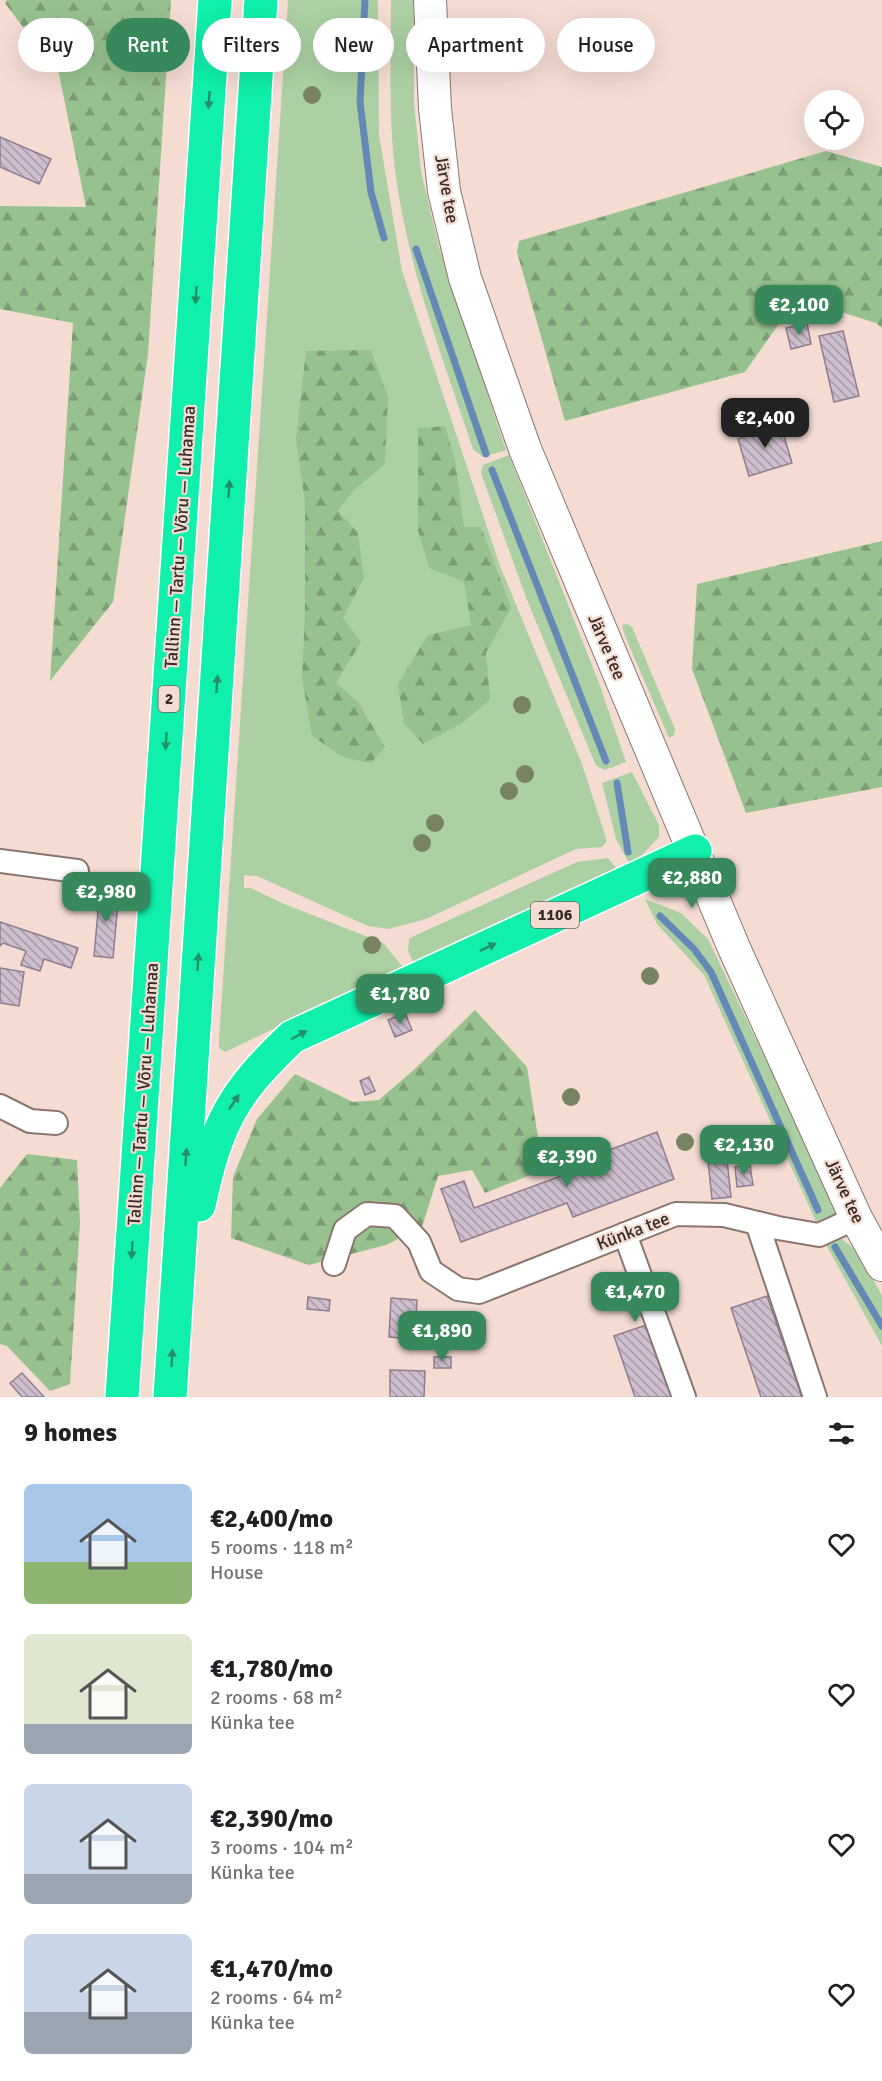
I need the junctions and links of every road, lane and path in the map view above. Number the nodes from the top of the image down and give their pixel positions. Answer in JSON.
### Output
{"nodes":[{"id":1,"x":215,"y":0,"type":"edge"},
{"id":2,"x":261,"y":0,"type":"edge"},
{"id":3,"x":430,"y":0,"type":"edge"},
{"id":4,"x":695,"y":851,"type":"junction"},
{"id":5,"x":0,"y":861,"type":"edge"},
{"id":6,"x":77,"y":871,"type":"dead end"},
{"id":7,"x":0,"y":1106,"type":"edge"},
{"id":8,"x":56,"y":1123,"type":"dead end"},
{"id":9,"x":856,"y":1218,"type":"junction"},
{"id":10,"x":757,"y":1223,"type":"junction"},
{"id":11,"x":625,"y":1234,"type":"junction"},
{"id":12,"x":334,"y":1264,"type":"dead end"},
{"id":13,"x":882,"y":1264,"type":"edge"},
{"id":14,"x":175,"y":1320,"type":"junction"},
{"id":15,"x":122,"y":1397,"type":"edge"},
{"id":16,"x":170,"y":1397,"type":"edge"},
{"id":17,"x":684,"y":1397,"type":"edge"},
{"id":18,"x":815,"y":1397,"type":"edge"}],
"edges":[{"from":1,"to":15,"type":"highway","name":"Tallinn — Tartu — Võru — Luhamaa","number":"2","one_way":true},
{"from":14,"to":2,"type":"highway","one_way":true},
{"from":3,"to":4,"type":"street","name":"Järve tee"},
{"from":4,"to":9,"type":"street","name":"Järve tee"},
{"from":14,"to":4,"type":"highway","number":"1106","one_way":true},
{"from":5,"to":6,"type":"street"},
{"from":7,"to":8,"type":"street"},
{"from":9,"to":10,"type":"street","name":"Künka tee"},
{"from":9,"to":13,"type":"street","name":"Järve tee"},
{"from":10,"to":11,"type":"street","name":"Künka tee"},
{"from":10,"to":18,"type":"street"},
{"from":11,"to":12,"type":"street","name":"Künka tee"},
{"from":11,"to":17,"type":"street"},
{"from":16,"to":14,"type":"highway","one_way":true}]}
